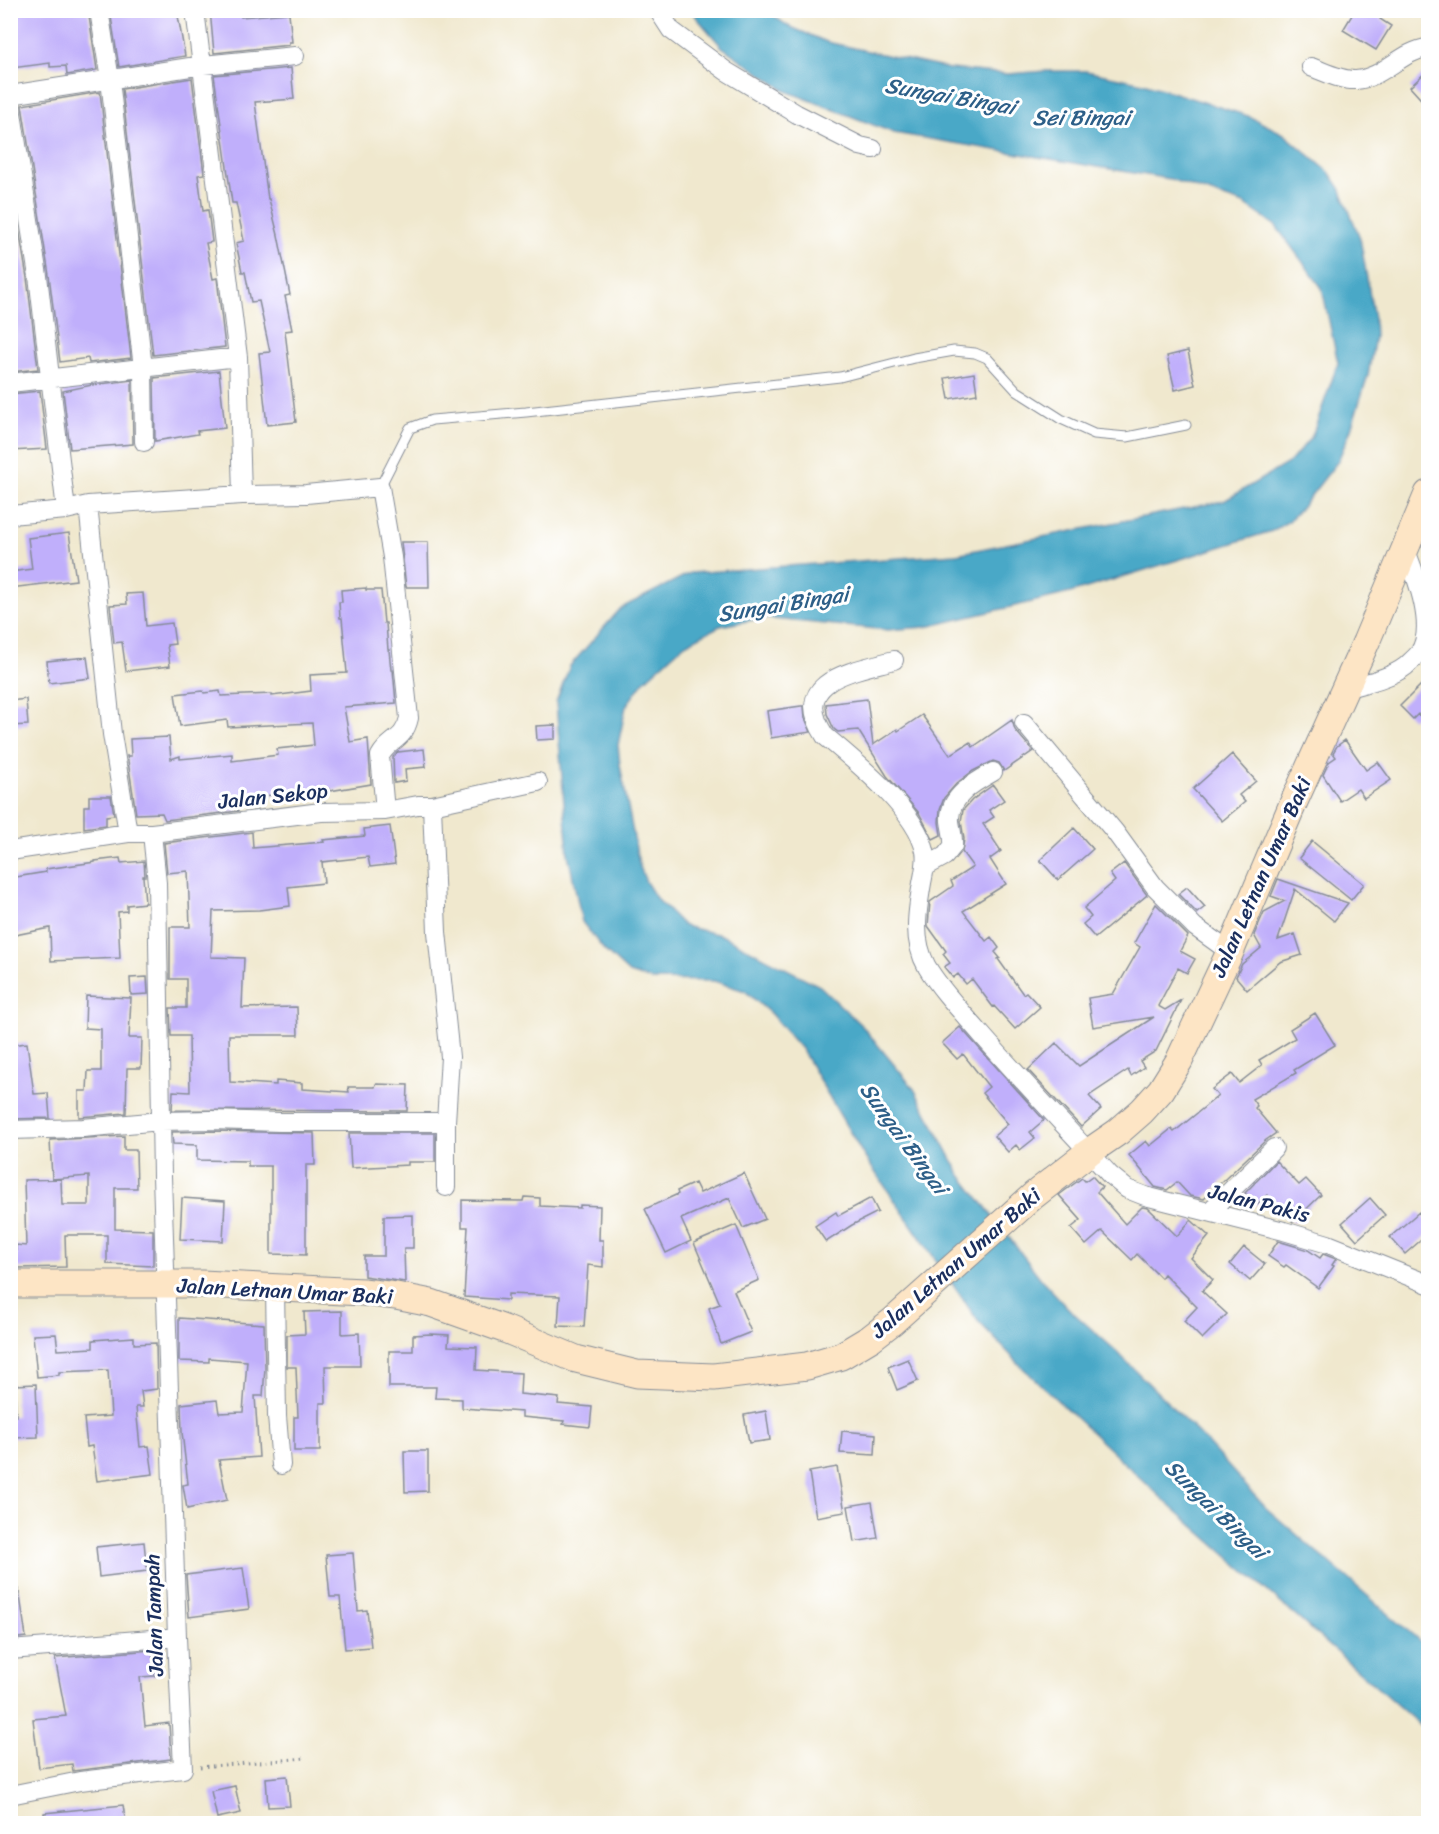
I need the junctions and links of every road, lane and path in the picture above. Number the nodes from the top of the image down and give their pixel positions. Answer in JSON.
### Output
{"nodes":[{"id":1,"x":99,"y":10,"type":"edge"},
{"id":2,"x":195,"y":10,"type":"edge"},
{"id":3,"x":658,"y":10,"type":"edge"},
{"id":4,"x":1428,"y":48,"type":"edge"},
{"id":5,"x":295,"y":56,"type":"dead end"},
{"id":6,"x":202,"y":65,"type":"junction"},
{"id":7,"x":1311,"y":67,"type":"dead end"},
{"id":8,"x":110,"y":80,"type":"junction"},
{"id":9,"x":10,"y":95,"type":"edge"},
{"id":10,"x":10,"y":101,"type":"edge"},
{"id":11,"x":873,"y":149,"type":"dead end"},
{"id":12,"x":238,"y":357,"type":"junction"},
{"id":13,"x":142,"y":368,"type":"junction"},
{"id":14,"x":51,"y":378,"type":"junction"},
{"id":15,"x":10,"y":383,"type":"edge"},
{"id":16,"x":1186,"y":424,"type":"dead end"},
{"id":17,"x":144,"y":442,"type":"dead end"},
{"id":18,"x":380,"y":487,"type":"junction"},
{"id":19,"x":1428,"y":494,"type":"edge"},
{"id":20,"x":243,"y":495,"type":"junction"},
{"id":21,"x":88,"y":505,"type":"junction"},
{"id":22,"x":66,"y":510,"type":"junction"},
{"id":23,"x":10,"y":515,"type":"edge"},
{"id":24,"x":1406,"y":548,"type":"junction"},
{"id":25,"x":894,"y":660,"type":"dead end"},
{"id":26,"x":1344,"y":689,"type":"junction"},
{"id":27,"x":1024,"y":723,"type":"dead end"},
{"id":28,"x":993,"y":772,"type":"dead end"},
{"id":29,"x":538,"y":782,"type":"dead end"},
{"id":30,"x":432,"y":805,"type":"junction"},
{"id":31,"x":385,"y":811,"type":"junction"},
{"id":32,"x":128,"y":833,"type":"junction"},
{"id":33,"x":152,"y":833,"type":"junction"},
{"id":34,"x":10,"y":851,"type":"edge"},
{"id":35,"x":925,"y":867,"type":"junction"},
{"id":36,"x":1230,"y":952,"type":"junction"},
{"id":37,"x":161,"y":1121,"type":"junction"},
{"id":38,"x":446,"y":1122,"type":"junction"},
{"id":39,"x":10,"y":1130,"type":"edge"},
{"id":40,"x":1274,"y":1148,"type":"dead end"},
{"id":41,"x":1089,"y":1152,"type":"junction"},
{"id":42,"x":447,"y":1187,"type":"dead end"},
{"id":43,"x":1209,"y":1212,"type":"junction"},
{"id":44,"x":10,"y":1284,"type":"edge"},
{"id":45,"x":1428,"y":1284,"type":"edge"},
{"id":46,"x":167,"y":1285,"type":"junction"},
{"id":47,"x":275,"y":1288,"type":"junction"},
{"id":48,"x":282,"y":1465,"type":"dead end"},
{"id":49,"x":177,"y":1636,"type":"junction"},
{"id":50,"x":10,"y":1650,"type":"edge"},
{"id":51,"x":306,"y":1758,"type":"dead end"},
{"id":52,"x":183,"y":1769,"type":"junction"},
{"id":53,"x":10,"y":1795,"type":"edge"}],
"edges":[{"from":1,"to":8,"type":"street"},
{"from":2,"to":6,"type":"street"},
{"from":3,"to":11,"type":"street"},
{"from":4,"to":7,"type":"street"},
{"from":5,"to":6,"type":"street"},
{"from":6,"to":8,"type":"street"},
{"from":6,"to":12,"type":"street"},
{"from":8,"to":9,"type":"street"},
{"from":8,"to":13,"type":"street"},
{"from":10,"to":14,"type":"street"},
{"from":12,"to":13,"type":"street"},
{"from":12,"to":20,"type":"street"},
{"from":13,"to":14,"type":"street"},
{"from":13,"to":17,"type":"street"},
{"from":14,"to":15,"type":"street"},
{"from":14,"to":22,"type":"street"},
{"from":16,"to":18,"type":"lane"},
{"from":18,"to":20,"type":"street"},
{"from":18,"to":31,"type":"street"},
{"from":19,"to":24,"type":"street","name":"Jalan Letnan Umar Baki"},
{"from":20,"to":21,"type":"street"},
{"from":21,"to":22,"type":"street"},
{"from":21,"to":32,"type":"street"},
{"from":22,"to":23,"type":"street"},
{"from":24,"to":26,"type":"street","name":"Jalan Letnan Umar Baki"},
{"from":24,"to":26,"type":"street"},
{"from":25,"to":35,"type":"street","name":"Jalan Pakis"},
{"from":26,"to":36,"type":"street","name":"Jalan Letnan Umar Baki"},
{"from":27,"to":36,"type":"street"},
{"from":28,"to":35,"type":"street"},
{"from":29,"to":30,"type":"street","name":"Jalan Sekop"},
{"from":30,"to":31,"type":"street","name":"Jalan Sekop"},
{"from":30,"to":38,"type":"street"},
{"from":31,"to":33,"type":"street","name":"Jalan Sekop"},
{"from":32,"to":33,"type":"street","name":"Jalan Sekop"},
{"from":32,"to":34,"type":"street","name":"Jalan Sekop"},
{"from":33,"to":37,"type":"street","name":"Jalan Tampah"},
{"from":35,"to":41,"type":"street","name":"Jalan Pakis"},
{"from":36,"to":41,"type":"street","name":"Jalan Letnan Umar Baki"},
{"from":37,"to":38,"type":"street"},
{"from":37,"to":39,"type":"street"},
{"from":37,"to":46,"type":"street","name":"Jalan Tampah"},
{"from":38,"to":42,"type":"street"},
{"from":40,"to":43,"type":"street"},
{"from":41,"to":43,"type":"street","name":"Jalan Pakis"},
{"from":41,"to":47,"type":"street","name":"Jalan Letnan Umar Baki"},
{"from":43,"to":45,"type":"street","name":"Jalan Pakis"},
{"from":44,"to":46,"type":"street","name":"Jalan Letnan Umar Baki"},
{"from":46,"to":47,"type":"street","name":"Jalan Letnan Umar Baki"},
{"from":46,"to":49,"type":"street","name":"Jalan Tampah"},
{"from":47,"to":48,"type":"street"},
{"from":49,"to":50,"type":"street"},
{"from":49,"to":52,"type":"street","name":"Jalan Tampah"},
{"from":51,"to":52,"type":"path"},
{"from":52,"to":53,"type":"street"}]}
